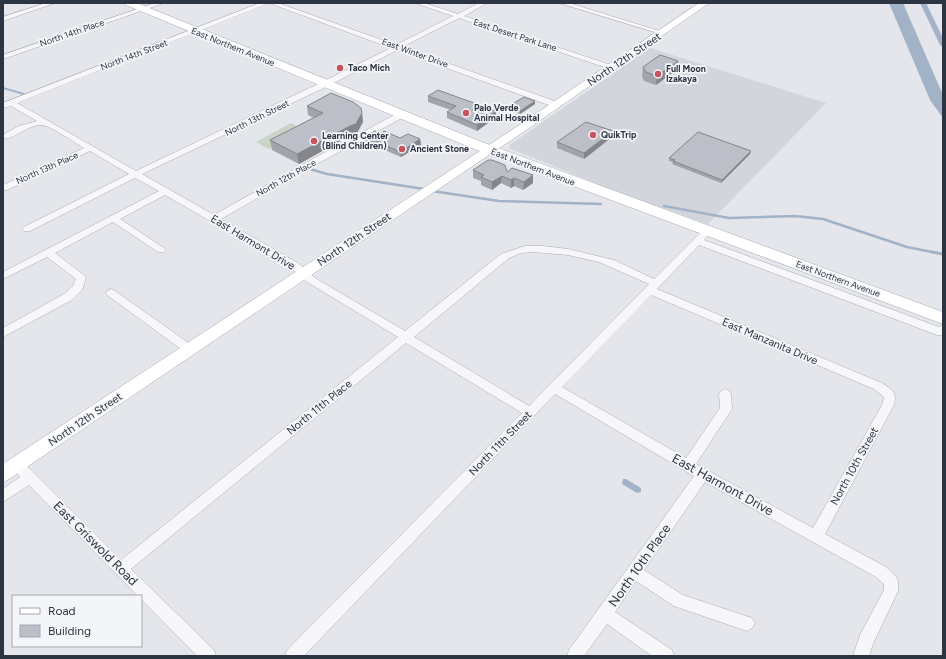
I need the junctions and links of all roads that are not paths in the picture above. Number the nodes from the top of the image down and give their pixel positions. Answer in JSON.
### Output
{"nodes":[{"id":1,"x":52,"y":3,"type":"edge"},
{"id":2,"x":129,"y":3,"type":"edge"},
{"id":3,"x":153,"y":3,"type":"edge"},
{"id":4,"x":161,"y":3,"type":"edge"},
{"id":5,"x":266,"y":3,"type":"edge"},
{"id":6,"x":272,"y":3,"type":"edge"},
{"id":7,"x":418,"y":3,"type":"edge"},
{"id":8,"x":484,"y":3,"type":"edge"},
{"id":9,"x":562,"y":3,"type":"edge"},
{"id":10,"x":705,"y":3,"type":"edge"},
{"id":11,"x":142,"y":9,"type":"junction"},
{"id":12,"x":458,"y":16,"type":"junction"},
{"id":13,"x":3,"y":19,"type":"edge"},
{"id":14,"x":195,"y":31,"type":"junction"},
{"id":15,"x":663,"y":33,"type":"junction"},
{"id":16,"x":398,"y":47,"type":"junction"},
{"id":17,"x":3,"y":57,"type":"edge"},
{"id":18,"x":613,"y":67,"type":"junction"},
{"id":19,"x":325,"y":84,"type":"junction"},
{"id":20,"x":13,"y":104,"type":"junction"},
{"id":21,"x":557,"y":104,"type":"junction"},
{"id":22,"x":3,"y":106,"type":"edge"},
{"id":23,"x":401,"y":115,"type":"junction"},
{"id":24,"x":42,"y":123,"type":"junction"},
{"id":25,"x":5,"y":137,"type":"edge"},
{"id":26,"x":90,"y":148,"type":"junction"},
{"id":27,"x":489,"y":150,"type":"junction"},
{"id":28,"x":137,"y":175,"type":"junction"},
{"id":29,"x":4,"y":188,"type":"dead end"},
{"id":30,"x":166,"y":192,"type":"junction"},
{"id":31,"x":114,"y":219,"type":"junction"},
{"id":32,"x":214,"y":219,"type":"junction"},
{"id":33,"x":27,"y":229,"type":"dead end"},
{"id":34,"x":702,"y":236,"type":"junction"},
{"id":35,"x":161,"y":250,"type":"dead end"},
{"id":36,"x":519,"y":250,"type":"joint"},
{"id":37,"x":48,"y":253,"type":"junction"},
{"id":38,"x":303,"y":273,"type":"junction"},
{"id":39,"x":3,"y":276,"type":"edge"},
{"id":40,"x":652,"y":287,"type":"junction"},
{"id":41,"x":111,"y":292,"type":"dead end"},
{"id":42,"x":943,"y":318,"type":"edge"},
{"id":43,"x":943,"y":329,"type":"edge"},
{"id":44,"x":3,"y":333,"type":"edge"},
{"id":45,"x":406,"y":337,"type":"junction"},
{"id":46,"x":189,"y":349,"type":"junction"},
{"id":47,"x":554,"y":388,"type":"junction"},
{"id":48,"x":725,"y":394,"type":"dead end"},
{"id":49,"x":890,"y":395,"type":"joint"},
{"id":50,"x":530,"y":412,"type":"junction"},
{"id":51,"x":688,"y":465,"type":"junction"},
{"id":52,"x":10,"y":469,"type":"edge"},
{"id":53,"x":703,"y":474,"type":"junction"},
{"id":54,"x":30,"y":477,"type":"junction"},
{"id":55,"x":3,"y":496,"type":"edge"},
{"id":56,"x":816,"y":536,"type":"junction"},
{"id":57,"x":122,"y":568,"type":"junction"},
{"id":58,"x":634,"y":572,"type":"junction"},
{"id":59,"x":605,"y":614,"type":"junction"},
{"id":60,"x":747,"y":623,"type":"dead end"},
{"id":61,"x":208,"y":656,"type":"edge"},
{"id":62,"x":293,"y":656,"type":"edge"},
{"id":63,"x":575,"y":656,"type":"edge"},
{"id":64,"x":666,"y":656,"type":"edge"},
{"id":65,"x":861,"y":656,"type":"edge"}],
"edges":[{"from":1,"to":13,"type":"street"},
{"from":2,"to":11,"type":"main road","name":"East Northern Avenue"},
{"from":3,"to":11,"type":"street","name":"North 14th Place"},
{"from":4,"to":11,"type":"street","name":"North 14th Place"},
{"from":5,"to":14,"type":"street","name":"North 14th Street"},
{"from":6,"to":16,"type":"street","name":"East Winter Drive"},
{"from":7,"to":12,"type":"street","name":"East Desert Park Lane"},
{"from":8,"to":12,"type":"street","name":"North 13th Street"},
{"from":9,"to":15,"type":"street"},
{"from":10,"to":15,"type":"street","name":"North 12th Street"},
{"from":11,"to":14,"type":"main road","name":"East Northern Avenue"},
{"from":11,"to":17,"type":"street","name":"North 14th Place"},
{"from":12,"to":16,"type":"street","name":"North 13th Street"},
{"from":12,"to":18,"type":"street","name":"East Desert Park Lane"},
{"from":14,"to":19,"type":"main road","name":"East Northern Avenue"},
{"from":14,"to":20,"type":"street","name":"North 14th Street"},
{"from":15,"to":18,"type":"street","name":"North 12th Street"},
{"from":16,"to":19,"type":"street","name":"North 13th Street"},
{"from":16,"to":21,"type":"street","name":"East Winter Drive"},
{"from":18,"to":21,"type":"street","name":"North 12th Street"},
{"from":19,"to":23,"type":"main road","name":"East Northern Avenue"},
{"from":19,"to":28,"type":"street","name":"North 13th Street"},
{"from":20,"to":22,"type":"street","name":"North 14th Street"},
{"from":20,"to":24,"type":"street","name":"East Harmont Drive"},
{"from":21,"to":27,"type":"street","name":"North 12th Street"},
{"from":23,"to":27,"type":"main road","name":"East Northern Avenue"},
{"from":23,"to":32,"type":"street","name":"North 12th Place"},
{"from":24,"to":25,"type":"street"},
{"from":24,"to":26,"type":"street","name":"East Harmont Drive"},
{"from":26,"to":28,"type":"street","name":"East Harmont Drive"},
{"from":26,"to":29,"type":"street","name":"North 13th Place"},
{"from":27,"to":34,"type":"main road","name":"East Northern Avenue"},
{"from":27,"to":38,"type":"street","name":"North 12th Street"},
{"from":28,"to":30,"type":"street","name":"East Harmont Drive"},
{"from":28,"to":33,"type":"street","name":"North 13th Street"},
{"from":30,"to":31,"type":"street"},
{"from":30,"to":32,"type":"street","name":"East Harmont Drive"},
{"from":31,"to":35,"type":"street"},
{"from":31,"to":37,"type":"street"},
{"from":32,"to":38,"type":"street","name":"East Harmont Drive"},
{"from":34,"to":40,"type":"street","name":"North 11th Street"},
{"from":34,"to":42,"type":"main road","name":"East Northern Avenue"},
{"from":34,"to":43,"type":"street","name":"East Northern Avenue"},
{"from":36,"to":40,"type":"street","name":"East Manzanita Drive"},
{"from":36,"to":45,"type":"street","name":"North 11th Place"},
{"from":37,"to":39,"type":"street"},
{"from":37,"to":44,"type":"street"},
{"from":38,"to":45,"type":"street","name":"East Harmont Drive"},
{"from":38,"to":46,"type":"street","name":"North 12th Street"},
{"from":40,"to":47,"type":"street","name":"North 11th Street"},
{"from":40,"to":49,"type":"street","name":"East Manzanita Drive"},
{"from":41,"to":46,"type":"street"},
{"from":45,"to":50,"type":"street","name":"East Harmont Drive"},
{"from":45,"to":57,"type":"street","name":"North 11th Place"},
{"from":46,"to":52,"type":"street","name":"North 12th Street"},
{"from":47,"to":50,"type":"street","name":"North 11th Street"},
{"from":47,"to":51,"type":"street","name":"East Harmont Drive"},
{"from":48,"to":51,"type":"street"},
{"from":49,"to":56,"type":"street","name":"North 10th Street"},
{"from":50,"to":62,"type":"street","name":"North 11th Street"},
{"from":51,"to":53,"type":"street","name":"East Harmont Drive"},
{"from":52,"to":54,"type":"street","name":"East Griswold Road"},
{"from":53,"to":56,"type":"street","name":"East Harmont Drive"},
{"from":53,"to":58,"type":"street","name":"North 10th Place"},
{"from":54,"to":55,"type":"street"},
{"from":54,"to":57,"type":"street","name":"East Griswold Road"},
{"from":56,"to":65,"type":"street","name":"East Harmont Drive"},
{"from":57,"to":61,"type":"street","name":"East Griswold Road"},
{"from":58,"to":59,"type":"street","name":"North 10th Place"},
{"from":58,"to":60,"type":"street"},
{"from":59,"to":63,"type":"street","name":"North 10th Place"},
{"from":59,"to":64,"type":"street"}]}
